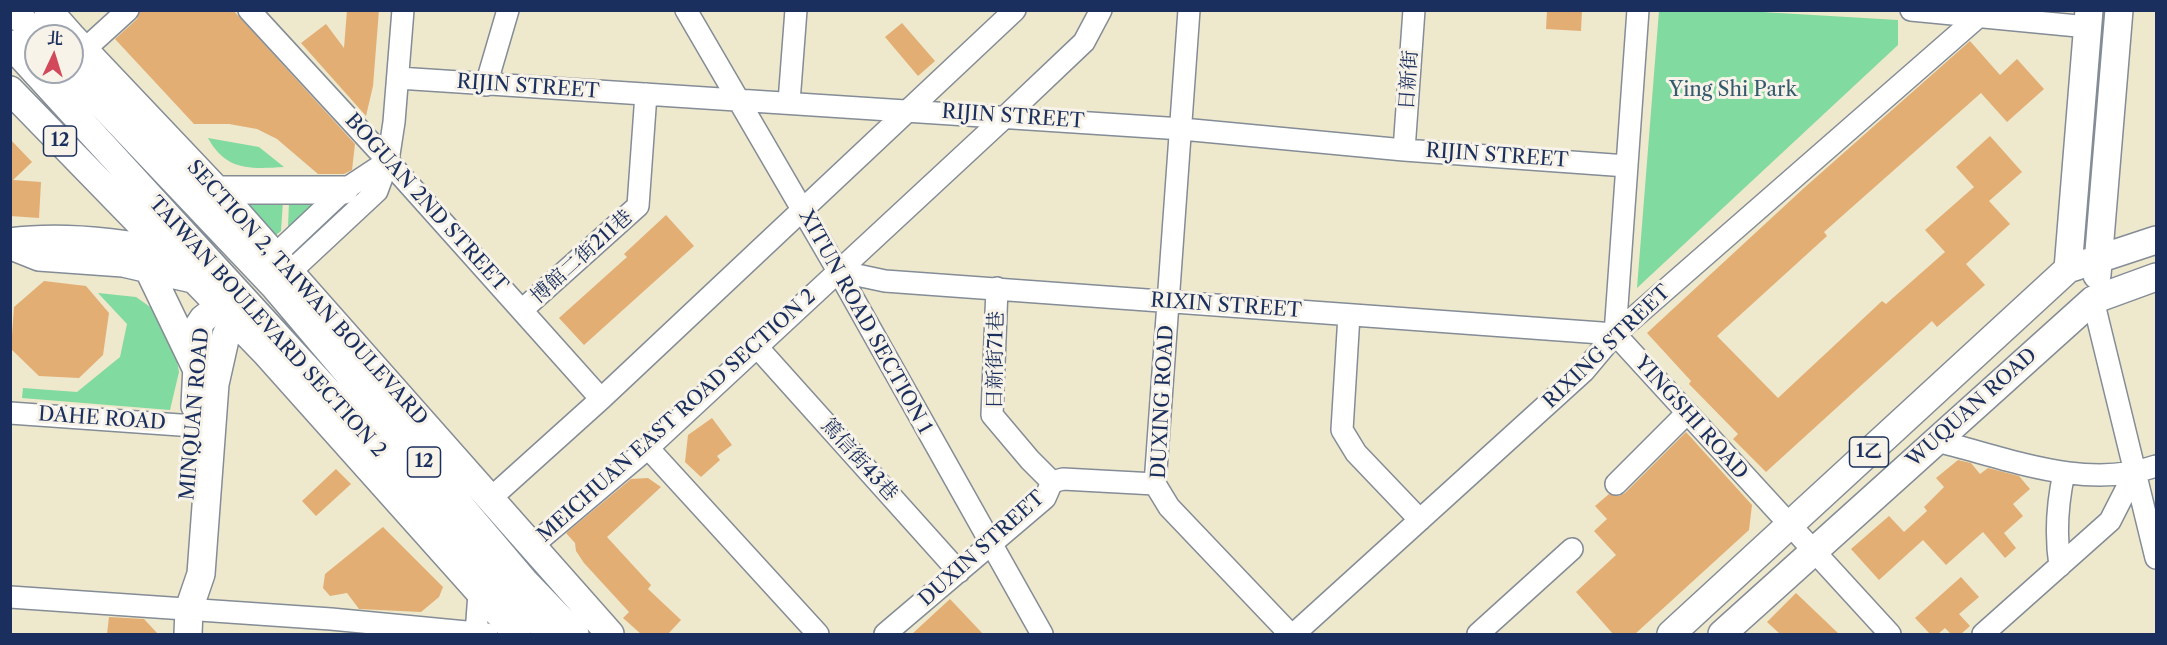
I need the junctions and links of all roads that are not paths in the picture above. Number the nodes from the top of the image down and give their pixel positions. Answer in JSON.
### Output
{"nodes":[{"id":1,"x":13,"y":10,"type":"edge"},
{"id":2,"x":48,"y":10,"type":"edge"},
{"id":3,"x":128,"y":10,"type":"edge"},
{"id":4,"x":249,"y":10,"type":"edge"},
{"id":5,"x":403,"y":10,"type":"edge"},
{"id":6,"x":508,"y":10,"type":"edge"},
{"id":7,"x":686,"y":10,"type":"edge"},
{"id":8,"x":796,"y":10,"type":"edge"},
{"id":9,"x":1015,"y":10,"type":"edge"},
{"id":10,"x":1101,"y":10,"type":"edge"},
{"id":11,"x":1189,"y":10,"type":"edge"},
{"id":12,"x":1414,"y":10,"type":"edge"},
{"id":13,"x":1638,"y":10,"type":"edge"},
{"id":14,"x":1911,"y":10,"type":"edge"},
{"id":15,"x":2119,"y":10,"type":"edge"},
{"id":16,"x":1920,"y":11,"type":"edge"},
{"id":17,"x":1979,"y":16,"type":"junction"},
{"id":18,"x":2089,"y":19,"type":"edge"},
{"id":19,"x":26,"y":24,"type":"edge"},
{"id":20,"x":57,"y":24,"type":"edge"},
{"id":21,"x":84,"y":42,"type":"edge"},
{"id":22,"x":10,"y":44,"type":"edge"},
{"id":23,"x":84,"y":59,"type":"edge"},
{"id":24,"x":84,"y":60,"type":"edge"},
{"id":25,"x":398,"y":78,"type":"junction"},
{"id":26,"x":486,"y":84,"type":"junction"},
{"id":27,"x":10,"y":90,"type":"edge"},
{"id":28,"x":646,"y":94,"type":"junction"},
{"id":29,"x":737,"y":100,"type":"junction"},
{"id":30,"x":789,"y":102,"type":"junction"},
{"id":31,"x":911,"y":110,"type":"junction"},
{"id":32,"x":1006,"y":116,"type":"junction"},
{"id":33,"x":1182,"y":129,"type":"junction"},
{"id":34,"x":1404,"y":150,"type":"junction"},
{"id":35,"x":388,"y":160,"type":"junction"},
{"id":36,"x":1627,"y":166,"type":"junction"},
{"id":37,"x":111,"y":190,"type":"junction"},
{"id":38,"x":217,"y":190,"type":"junction"},
{"id":39,"x":344,"y":190,"type":"junction"},
{"id":40,"x":801,"y":208,"type":"junction"},
{"id":41,"x":2157,"y":240,"type":"edge"},
{"id":42,"x":10,"y":243,"type":"edge"},
{"id":43,"x":170,"y":252,"type":"junction"},
{"id":44,"x":142,"y":257,"type":"junction"},
{"id":45,"x":2099,"y":260,"type":"junction"},
{"id":46,"x":2068,"y":269,"type":"junction"},
{"id":47,"x":201,"y":270,"type":"junction"},
{"id":48,"x":838,"y":271,"type":"junction"},
{"id":49,"x":275,"y":272,"type":"junction"},
{"id":50,"x":2157,"y":277,"type":"edge"},
{"id":51,"x":998,"y":288,"type":"junction"},
{"id":52,"x":2093,"y":300,"type":"junction"},
{"id":53,"x":1169,"y":302,"type":"junction"},
{"id":54,"x":236,"y":308,"type":"junction"},
{"id":55,"x":522,"y":310,"type":"junction"},
{"id":56,"x":1349,"y":315,"type":"junction"},
{"id":57,"x":1615,"y":334,"type":"junction"},
{"id":58,"x":758,"y":348,"type":"junction"},
{"id":59,"x":277,"y":352,"type":"junction"},
{"id":60,"x":207,"y":378,"type":"junction"},
{"id":61,"x":601,"y":399,"type":"junction"},
{"id":62,"x":10,"y":413,"type":"edge"},
{"id":63,"x":1687,"y":413,"type":"junction"},
{"id":64,"x":194,"y":426,"type":"junction"},
{"id":65,"x":1937,"y":441,"type":"junction"},
{"id":66,"x":648,"y":448,"type":"junction"},
{"id":67,"x":2157,"y":466,"type":"edge"},
{"id":68,"x":2064,"y":473,"type":"junction"},
{"id":69,"x":2134,"y":474,"type":"junction"},
{"id":70,"x":1052,"y":482,"type":"junction"},
{"id":71,"x":1155,"y":484,"type":"junction"},
{"id":72,"x":1616,"y":484,"type":"dead end"},
{"id":73,"x":491,"y":498,"type":"junction"},
{"id":74,"x":1420,"y":520,"type":"junction"},
{"id":75,"x":1789,"y":526,"type":"junction"},
{"id":76,"x":533,"y":545,"type":"junction"},
{"id":77,"x":991,"y":546,"type":"junction"},
{"id":78,"x":1572,"y":549,"type":"dead end"},
{"id":79,"x":1813,"y":552,"type":"junction"},
{"id":80,"x":2157,"y":558,"type":"edge"},
{"id":81,"x":2060,"y":566,"type":"junction"},
{"id":82,"x":959,"y":572,"type":"junction"},
{"id":83,"x":479,"y":593,"type":"junction"},
{"id":84,"x":10,"y":597,"type":"edge"},
{"id":85,"x":188,"y":622,"type":"edge"},
{"id":86,"x":480,"y":634,"type":"edge"},
{"id":87,"x":517,"y":634,"type":"edge"},
{"id":88,"x":550,"y":634,"type":"edge"},
{"id":89,"x":576,"y":634,"type":"edge"},
{"id":90,"x":610,"y":634,"type":"edge"},
{"id":91,"x":818,"y":634,"type":"edge"},
{"id":92,"x":885,"y":634,"type":"edge"},
{"id":93,"x":1042,"y":634,"type":"edge"},
{"id":94,"x":1292,"y":634,"type":"edge"},
{"id":95,"x":1478,"y":634,"type":"edge"},
{"id":96,"x":1671,"y":634,"type":"edge"},
{"id":97,"x":1722,"y":634,"type":"edge"},
{"id":98,"x":1890,"y":634,"type":"edge"},
{"id":99,"x":1983,"y":634,"type":"edge"}],
"edges":[{"from":1,"to":19,"type":"main road"},
{"from":2,"to":20,"type":"main road","name":"SECTION 2, TAIWAN BOULEVARD","number":"12"},
{"from":3,"to":21,"type":"street"},
{"from":4,"to":35,"type":"street","name":"BOGUAN 2ND STREET"},
{"from":5,"to":25,"type":"street","name":"MINQUAN ROAD"},
{"from":6,"to":26,"type":"street"},
{"from":7,"to":29,"type":"street","name":"XITUN ROAD SECTION 1"},
{"from":8,"to":30,"type":"street"},
{"from":9,"to":31,"type":"street"},
{"from":10,"to":32,"type":"street","name":"MEICHUAN EAST ROAD SECTION 2"},
{"from":11,"to":33,"type":"street","name":"DUXING ROAD"},
{"from":12,"to":34,"type":"street","name":"日新街"},
{"from":13,"to":36,"type":"street"},
{"from":14,"to":16,"type":"street"},
{"from":15,"to":45,"type":"main road"},
{"from":16,"to":17,"type":"street"},
{"from":17,"to":18,"type":"street"},
{"from":17,"to":57,"type":"street","name":"RIXING STREET"},
{"from":18,"to":46,"type":"main road"},
{"from":22,"to":47,"type":"main road","name":"TAIWAN BOULEVARD SECTION 2","number":"12"},
{"from":23,"to":38,"type":"main road","name":"SECTION 2, TAIWAN BOULEVARD","number":"12"},
{"from":24,"to":49,"type":"main road","name":"TAIWAN BOULEVARD SECTION 2","number":"12"},
{"from":25,"to":26,"type":"street","name":"RIJIN STREET"},
{"from":25,"to":35,"type":"street","name":"MINQUAN ROAD"},
{"from":26,"to":28,"type":"street","name":"RIJIN STREET"},
{"from":27,"to":37,"type":"main road","number":"12"},
{"from":28,"to":29,"type":"street","name":"RIJIN STREET"},
{"from":28,"to":55,"type":"street","name":"博館二街211巷"},
{"from":29,"to":30,"type":"street","name":"RIJIN STREET"},
{"from":29,"to":40,"type":"street","name":"XITUN ROAD SECTION 1"},
{"from":30,"to":31,"type":"street","name":"RIJIN STREET"},
{"from":31,"to":32,"type":"street","name":"RIJIN STREET"},
{"from":31,"to":40,"type":"street"},
{"from":32,"to":33,"type":"street","name":"RIJIN STREET"},
{"from":32,"to":48,"type":"street","name":"MEICHUAN EAST ROAD SECTION 2"},
{"from":33,"to":34,"type":"street","name":"RIJIN STREET"},
{"from":33,"to":53,"type":"street","name":"DUXING ROAD"},
{"from":34,"to":36,"type":"street","name":"RIJIN STREET"},
{"from":35,"to":39,"type":"street","name":"MINQUAN ROAD"},
{"from":35,"to":49,"type":"street","name":"MINQUAN ROAD"},
{"from":35,"to":55,"type":"street","name":"BOGUAN 2ND STREET"},
{"from":36,"to":57,"type":"street"},
{"from":37,"to":43,"type":"main road","number":"12"},
{"from":37,"to":44,"type":"main road"},
{"from":38,"to":39,"type":"main road"},
{"from":38,"to":49,"type":"main road","name":"SECTION 2, TAIWAN BOULEVARD","number":"12"},
{"from":39,"to":49,"type":"street","name":"MINQUAN ROAD"},
{"from":40,"to":48,"type":"street","name":"XITUN ROAD SECTION 1"},
{"from":40,"to":61,"type":"street"},
{"from":41,"to":45,"type":"main road"},
{"from":42,"to":44,"type":"main road"},
{"from":43,"to":44,"type":"main road"},
{"from":43,"to":47,"type":"main road","number":"12"},
{"from":44,"to":47,"type":"main road"},
{"from":44,"to":60,"type":"main road"},
{"from":45,"to":46,"type":"main road"},
{"from":45,"to":52,"type":"main road"},
{"from":46,"to":52,"type":"main road"},
{"from":46,"to":75,"type":"main road","name":"WUQUAN ROAD","number":"1乙"},
{"from":47,"to":49,"type":"main road"},
{"from":47,"to":54,"type":"main road","number":"12"},
{"from":48,"to":51,"type":"street","name":"RIXIN STREET"},
{"from":48,"to":58,"type":"street","name":"MEICHUAN EAST ROAD SECTION 2"},
{"from":48,"to":77,"type":"street","name":"XITUN ROAD SECTION 1"},
{"from":49,"to":54,"type":"main road","name":"MINQUAN ROAD"},
{"from":49,"to":73,"type":"main road","name":"SECTION 2, TAIWAN BOULEVARD"},
{"from":49,"to":89,"type":"main road","name":"TAIWAN BOULEVARD SECTION 2","number":"12"},
{"from":50,"to":52,"type":"main road","name":"WUQUAN ROAD"},
{"from":51,"to":53,"type":"street","name":"RIXIN STREET"},
{"from":51,"to":70,"type":"street","name":"日新街71巷"},
{"from":52,"to":65,"type":"main road","name":"WUQUAN ROAD","number":"1乙"},
{"from":52,"to":69,"type":"street"},
{"from":53,"to":56,"type":"street","name":"RIXIN STREET"},
{"from":53,"to":71,"type":"street","name":"DUXING ROAD"},
{"from":54,"to":59,"type":"main road"},
{"from":54,"to":60,"type":"main road","name":"MINQUAN ROAD"},
{"from":55,"to":61,"type":"street","name":"BOGUAN 2ND STREET"},
{"from":56,"to":57,"type":"street","name":"RIXIN STREET"},
{"from":56,"to":74,"type":"street"},
{"from":57,"to":63,"type":"street","name":"YINGSHI ROAD"},
{"from":57,"to":74,"type":"street","name":"RIXING STREET"},
{"from":58,"to":66,"type":"street","name":"MEICHUAN EAST ROAD SECTION 2"},
{"from":58,"to":82,"type":"street","name":"篤信街43巷"},
{"from":59,"to":60,"type":"main road"},
{"from":59,"to":83,"type":"main road"},
{"from":59,"to":88,"type":"main road","name":"TAIWAN BOULEVARD SECTION 2","number":"12"},
{"from":60,"to":64,"type":"main road","name":"MINQUAN ROAD"},
{"from":60,"to":85,"type":"main road","name":"MINQUAN ROAD"},
{"from":61,"to":73,"type":"street"},
{"from":62,"to":64,"type":"street","name":"DAHE ROAD"},
{"from":63,"to":72,"type":"street"},
{"from":63,"to":75,"type":"street","name":"YINGSHI ROAD"},
{"from":64,"to":85,"type":"main road","name":"MINQUAN ROAD"},
{"from":65,"to":68,"type":"street"},
{"from":65,"to":79,"type":"main road","name":"WUQUAN ROAD","number":"1乙"},
{"from":66,"to":76,"type":"street","name":"MEICHUAN EAST ROAD SECTION 2"},
{"from":66,"to":91,"type":"street"},
{"from":67,"to":69,"type":"street"},
{"from":68,"to":69,"type":"street"},
{"from":68,"to":81,"type":"street"},
{"from":69,"to":80,"type":"street"},
{"from":69,"to":81,"type":"street"},
{"from":70,"to":71,"type":"street","name":"DUXIN STREET"},
{"from":70,"to":77,"type":"street","name":"DUXIN STREET"},
{"from":71,"to":94,"type":"street","name":"DUXING ROAD"},
{"from":73,"to":76,"type":"main road","name":"SECTION 2, TAIWAN BOULEVARD"},
{"from":74,"to":94,"type":"street","name":"RIXING STREET"},
{"from":75,"to":79,"type":"street","name":"YINGSHI ROAD"},
{"from":75,"to":96,"type":"main road","name":"WUQUAN ROAD","number":"1乙"},
{"from":76,"to":90,"type":"main road","name":"SECTION 2, TAIWAN BOULEVARD"},
{"from":77,"to":82,"type":"street","name":"DUXIN STREET"},
{"from":77,"to":93,"type":"street","name":"XITUN ROAD SECTION 1"},
{"from":78,"to":95,"type":"street"},
{"from":79,"to":97,"type":"main road","name":"WUQUAN ROAD","number":"1乙"},
{"from":79,"to":98,"type":"street","name":"YINGSHI ROAD"},
{"from":81,"to":99,"type":"street"},
{"from":82,"to":92,"type":"street","name":"DUXIN STREET"},
{"from":83,"to":86,"type":"street"},
{"from":83,"to":87,"type":"main road"},
{"from":84,"to":85,"type":"street"},
{"from":85,"to":86,"type":"street"}]}
